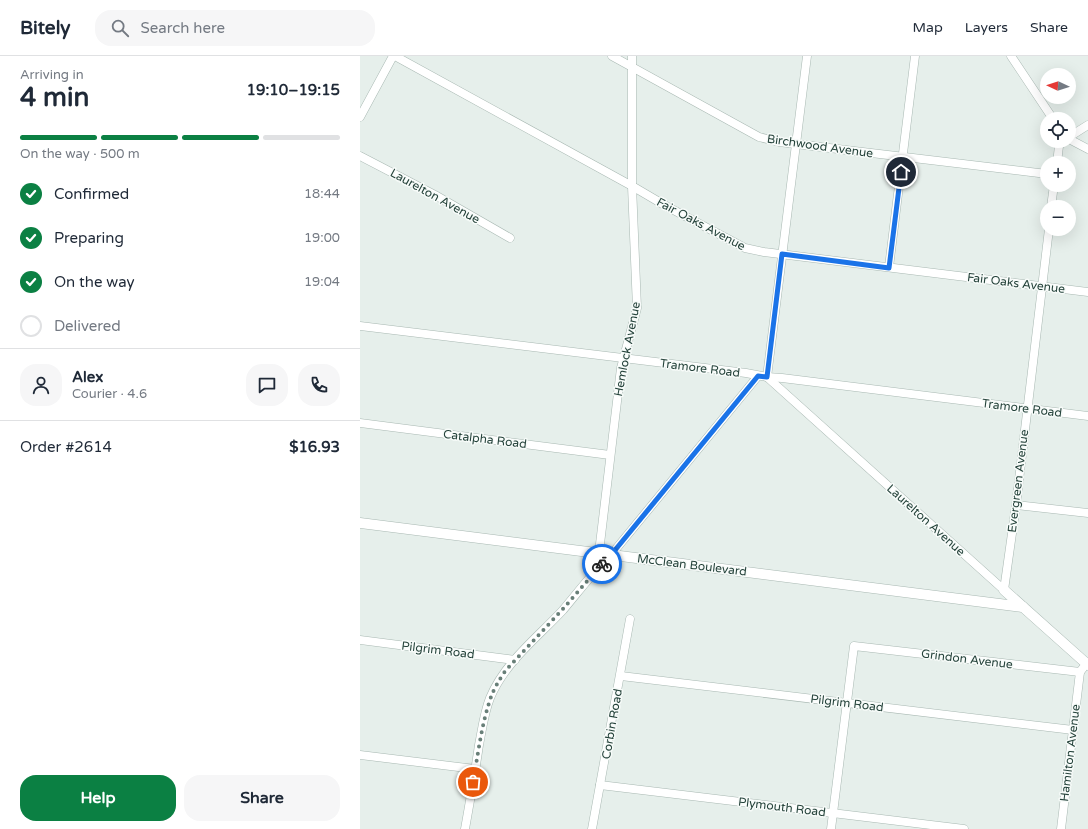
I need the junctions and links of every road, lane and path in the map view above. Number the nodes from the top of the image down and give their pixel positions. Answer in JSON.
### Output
{"nodes":[{"id":1,"x":394,"y":56,"type":"edge"},
{"id":2,"x":612,"y":56,"type":"edge"},
{"id":3,"x":632,"y":56,"type":"edge"},
{"id":4,"x":807,"y":56,"type":"edge"},
{"id":5,"x":915,"y":56,"type":"edge"},
{"id":6,"x":1011,"y":56,"type":"edge"},
{"id":7,"x":632,"y":67,"type":"junction"},
{"id":8,"x":1048,"y":112,"type":"edge"},
{"id":9,"x":360,"y":117,"type":"edge"},
{"id":10,"x":1088,"y":125,"type":"edge"},
{"id":11,"x":1076,"y":133,"type":"edge"},
{"id":12,"x":1076,"y":142,"type":"edge"},
{"id":13,"x":796,"y":144,"type":"junction"},
{"id":14,"x":1088,"y":149,"type":"edge"},
{"id":15,"x":360,"y":156,"type":"edge"},
{"id":16,"x":903,"y":156,"type":"junction"},
{"id":17,"x":1040,"y":173,"type":"edge"},
{"id":18,"x":632,"y":186,"type":"junction"},
{"id":19,"x":1048,"y":236,"type":"edge"},
{"id":20,"x":510,"y":238,"type":"dead end"},
{"id":21,"x":782,"y":254,"type":"junction"},
{"id":22,"x":889,"y":268,"type":"junction"},
{"id":23,"x":1041,"y":286,"type":"junction"},
{"id":24,"x":1088,"y":292,"type":"edge"},
{"id":25,"x":360,"y":326,"type":"edge"},
{"id":26,"x":623,"y":359,"type":"junction"},
{"id":27,"x":758,"y":376,"type":"junction"},
{"id":28,"x":767,"y":377,"type":"junction"},
{"id":29,"x":1027,"y":408,"type":"junction"},
{"id":30,"x":1088,"y":416,"type":"edge"},
{"id":31,"x":360,"y":423,"type":"edge"},
{"id":32,"x":610,"y":455,"type":"junction"},
{"id":33,"x":1016,"y":505,"type":"junction"},
{"id":34,"x":1088,"y":513,"type":"edge"},
{"id":35,"x":360,"y":523,"type":"edge"},
{"id":36,"x":599,"y":554,"type":"junction"},
{"id":37,"x":611,"y":555,"type":"junction"},
{"id":38,"x":597,"y":568,"type":"junction"},
{"id":39,"x":1004,"y":590,"type":"junction"},
{"id":40,"x":1023,"y":607,"type":"junction"},
{"id":41,"x":630,"y":619,"type":"dead end"},
{"id":42,"x":360,"y":640,"type":"edge"},
{"id":43,"x":515,"y":660,"type":"junction"},
{"id":44,"x":1085,"y":663,"type":"edge"},
{"id":45,"x":620,"y":676,"type":"junction"},
{"id":46,"x":846,"y":703,"type":"junction"},
{"id":47,"x":1073,"y":730,"type":"junction"},
{"id":48,"x":360,"y":755,"type":"edge"},
{"id":49,"x":475,"y":769,"type":"junction"},
{"id":50,"x":600,"y":785,"type":"junction"},
{"id":51,"x":833,"y":813,"type":"junction"},
{"id":52,"x":465,"y":829,"type":"edge"},
{"id":53,"x":592,"y":829,"type":"edge"},
{"id":54,"x":831,"y":829,"type":"edge"},
{"id":55,"x":964,"y":829,"type":"edge"},
{"id":56,"x":1061,"y":829,"type":"edge"}],
"edges":[{"from":1,"to":9,"type":"street"},
{"from":1,"to":18,"type":"street","name":"Fair Oaks Avenue"},
{"from":2,"to":7,"type":"street","name":"Birchwood Avenue"},
{"from":3,"to":7,"type":"street","name":"Hemlock Avenue"},
{"from":4,"to":13,"type":"street"},
{"from":5,"to":16,"type":"street"},
{"from":6,"to":8,"type":"street"},
{"from":7,"to":13,"type":"street","name":"Birchwood Avenue"},
{"from":7,"to":18,"type":"street","name":"Hemlock Avenue"},
{"from":10,"to":11,"type":"street"},
{"from":12,"to":14,"type":"street"},
{"from":13,"to":16,"type":"street","name":"Birchwood Avenue"},
{"from":13,"to":21,"type":"street"},
{"from":15,"to":20,"type":"street","name":"Laurelton Avenue"},
{"from":16,"to":17,"type":"street","name":"Birchwood Avenue"},
{"from":16,"to":22,"type":"street"},
{"from":18,"to":21,"type":"street","name":"Fair Oaks Avenue"},
{"from":18,"to":26,"type":"street","name":"Hemlock Avenue"},
{"from":19,"to":23,"type":"street","name":"Evergreen Avenue"},
{"from":21,"to":22,"type":"street","name":"Fair Oaks Avenue"},
{"from":21,"to":28,"type":"street"},
{"from":22,"to":23,"type":"street","name":"Fair Oaks Avenue"},
{"from":23,"to":24,"type":"street","name":"Fair Oaks Avenue"},
{"from":23,"to":29,"type":"street","name":"Evergreen Avenue"},
{"from":25,"to":26,"type":"street","name":"Tramore Road"},
{"from":26,"to":27,"type":"street","name":"Tramore Road"},
{"from":26,"to":32,"type":"street","name":"Hemlock Avenue"},
{"from":27,"to":28,"type":"street","name":"Tramore Road"},
{"from":27,"to":37,"type":"street"},
{"from":28,"to":29,"type":"street","name":"Tramore Road"},
{"from":28,"to":39,"type":"street","name":"Laurelton Avenue"},
{"from":29,"to":30,"type":"street","name":"Tramore Road"},
{"from":29,"to":33,"type":"street","name":"Evergreen Avenue"},
{"from":31,"to":32,"type":"street","name":"Catalpha Road"},
{"from":32,"to":36,"type":"street","name":"Hemlock Avenue"},
{"from":33,"to":34,"type":"street"},
{"from":33,"to":39,"type":"street","name":"Evergreen Avenue"},
{"from":35,"to":36,"type":"street","name":"McClean Boulevard"},
{"from":36,"to":37,"type":"street","name":"McClean Boulevard"},
{"from":36,"to":38,"type":"street","name":"Hemlock Avenue"},
{"from":37,"to":38,"type":"street"},
{"from":37,"to":40,"type":"street","name":"McClean Boulevard"},
{"from":38,"to":43,"type":"street"},
{"from":39,"to":40,"type":"street","name":"Laurelton Avenue"},
{"from":40,"to":44,"type":"street","name":"Laurelton Avenue"},
{"from":41,"to":45,"type":"street","name":"Corbin Road"},
{"from":42,"to":43,"type":"street","name":"Pilgrim Road"},
{"from":43,"to":49,"type":"street"},
{"from":44,"to":46,"type":"street","name":"Grindon Avenue"},
{"from":44,"to":47,"type":"street","name":"Hamilton Avenue"},
{"from":45,"to":46,"type":"street","name":"Pilgrim Road"},
{"from":45,"to":50,"type":"street","name":"Corbin Road"},
{"from":46,"to":47,"type":"street","name":"Pilgrim Road"},
{"from":46,"to":51,"type":"street"},
{"from":47,"to":56,"type":"street","name":"Hamilton Avenue"},
{"from":48,"to":49,"type":"street"},
{"from":49,"to":52,"type":"street"},
{"from":50,"to":51,"type":"street","name":"Plymouth Road"},
{"from":50,"to":53,"type":"street","name":"Corbin Road"},
{"from":51,"to":54,"type":"street"},
{"from":51,"to":55,"type":"street","name":"Plymouth Road"}]}
